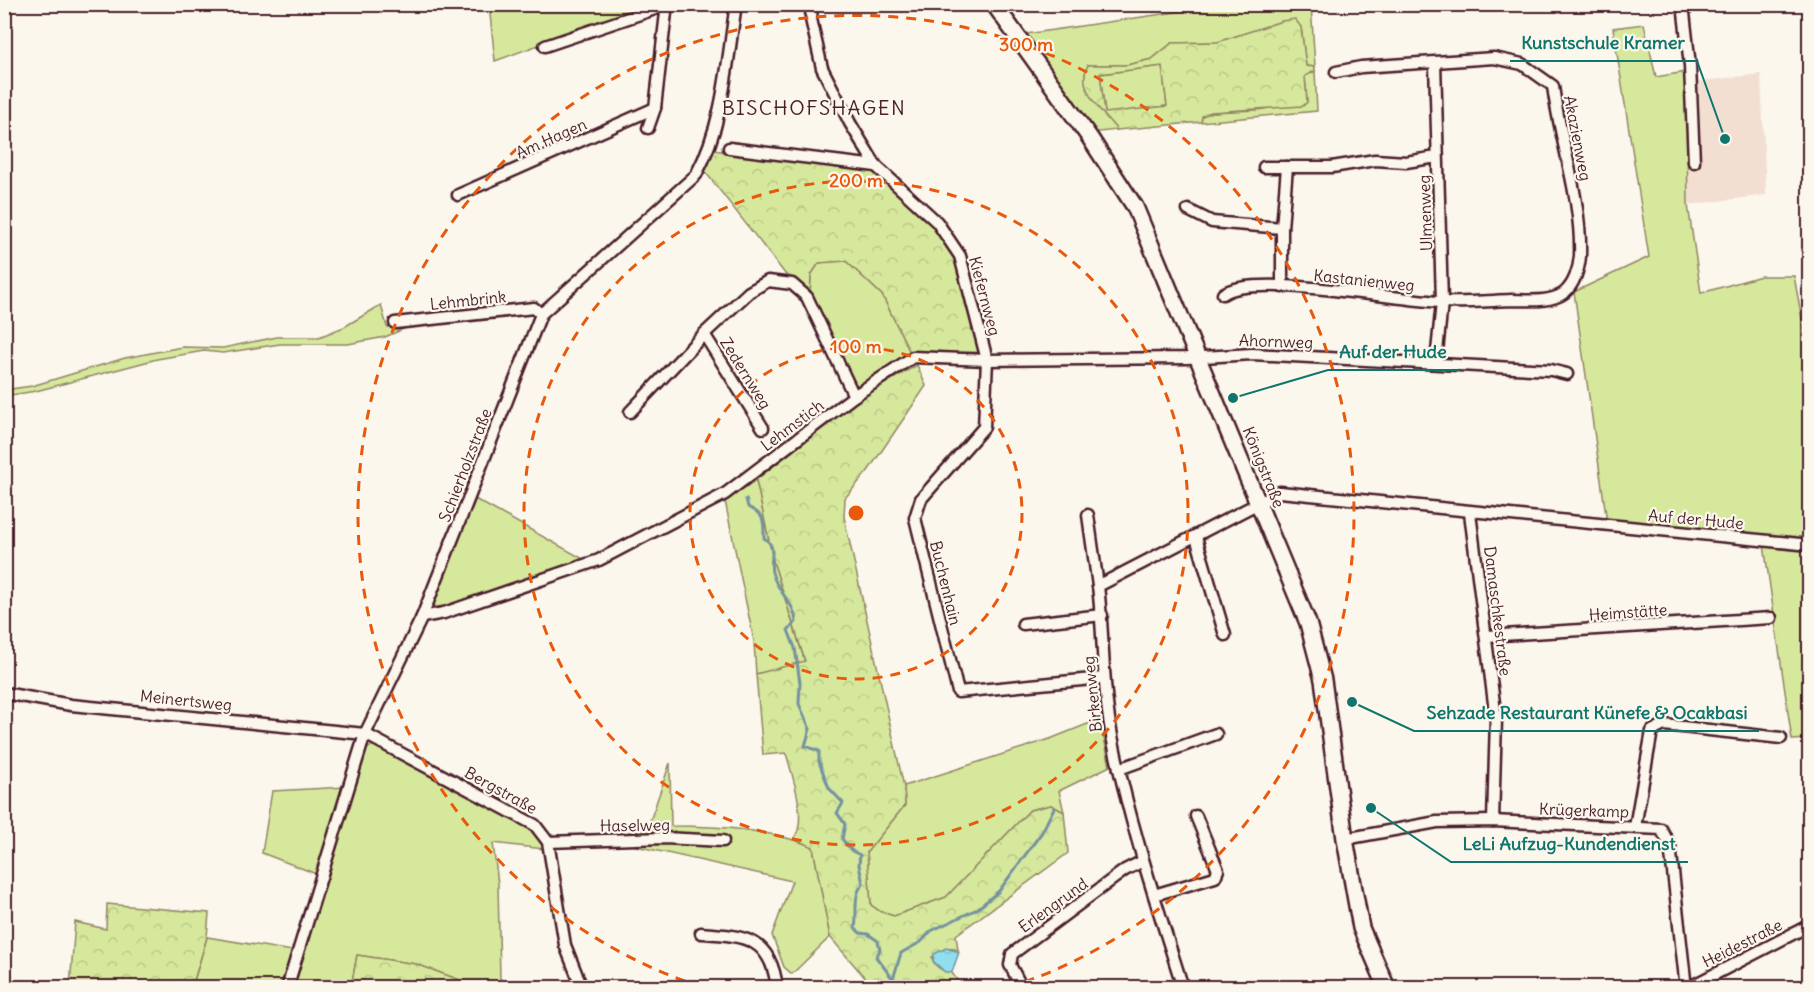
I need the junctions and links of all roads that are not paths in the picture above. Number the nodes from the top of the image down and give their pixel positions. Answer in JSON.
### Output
{"nodes":[{"id":1,"x":736,"y":4,"type":"edge"},
{"id":2,"x":812,"y":4,"type":"edge"},
{"id":3,"x":994,"y":4,"type":"edge"},
{"id":4,"x":1683,"y":4,"type":"edge"},
{"id":5,"x":667,"y":5,"type":"edge"},
{"id":6,"x":545,"y":46,"type":"dead end"},
{"id":7,"x":1436,"y":63,"type":"junction"},
{"id":8,"x":1336,"y":72,"type":"dead end"},
{"id":9,"x":655,"y":108,"type":"junction"},
{"id":10,"x":648,"y":128,"type":"dead end"},
{"id":11,"x":729,"y":148,"type":"dead end"},
{"id":12,"x":1437,"y":157,"type":"junction"},
{"id":13,"x":1694,"y":162,"type":"dead end"},
{"id":14,"x":876,"y":166,"type":"junction"},
{"id":15,"x":1264,"y":167,"type":"dead end"},
{"id":16,"x":1287,"y":167,"type":"junction"},
{"id":17,"x":458,"y":195,"type":"dead end"},
{"id":18,"x":1188,"y":210,"type":"dead end"},
{"id":19,"x":1282,"y":228,"type":"junction"},
{"id":20,"x":1282,"y":287,"type":"junction"},
{"id":21,"x":1223,"y":294,"type":"dead end"},
{"id":22,"x":1442,"y":302,"type":"junction"},
{"id":23,"x":541,"y":314,"type":"junction"},
{"id":24,"x":395,"y":323,"type":"dead end"},
{"id":25,"x":704,"y":334,"type":"junction"},
{"id":26,"x":1199,"y":357,"type":"junction"},
{"id":27,"x":987,"y":360,"type":"junction"},
{"id":28,"x":1436,"y":362,"type":"junction"},
{"id":29,"x":1567,"y":374,"type":"dead end"},
{"id":30,"x":854,"y":396,"type":"junction"},
{"id":31,"x":630,"y":412,"type":"dead end"},
{"id":32,"x":763,"y":428,"type":"dead end"},
{"id":33,"x":1258,"y":502,"type":"junction"},
{"id":34,"x":1470,"y":513,"type":"junction"},
{"id":35,"x":1088,"y":515,"type":"dead end"},
{"id":36,"x":1196,"y":537,"type":"junction"},
{"id":37,"x":1809,"y":544,"type":"edge"},
{"id":38,"x":1098,"y":586,"type":"junction"},
{"id":39,"x":1102,"y":615,"type":"junction"},
{"id":40,"x":422,"y":617,"type":"junction"},
{"id":41,"x":1771,"y":618,"type":"dead end"},
{"id":42,"x":1023,"y":624,"type":"dead end"},
{"id":43,"x":1225,"y":635,"type":"dead end"},
{"id":44,"x":1487,"y":636,"type":"junction"},
{"id":45,"x":1102,"y":678,"type":"junction"},
{"id":46,"x":4,"y":693,"type":"edge"},
{"id":47,"x":365,"y":734,"type":"junction"},
{"id":48,"x":1216,"y":734,"type":"dead end"},
{"id":49,"x":1781,"y":738,"type":"dead end"},
{"id":50,"x":1119,"y":769,"type":"junction"},
{"id":51,"x":1196,"y":816,"type":"dead end"},
{"id":52,"x":1493,"y":821,"type":"junction"},
{"id":53,"x":1635,"y":827,"type":"junction"},
{"id":54,"x":1344,"y":839,"type":"junction"},
{"id":55,"x":723,"y":841,"type":"dead end"},
{"id":56,"x":548,"y":842,"type":"junction"},
{"id":57,"x":1143,"y":861,"type":"junction"},
{"id":58,"x":1154,"y":895,"type":"junction"},
{"id":59,"x":1809,"y":924,"type":"edge"},
{"id":60,"x":701,"y":933,"type":"dead end"},
{"id":61,"x":287,"y":987,"type":"edge"},
{"id":62,"x":582,"y":987,"type":"edge"},
{"id":63,"x":777,"y":987,"type":"edge"},
{"id":64,"x":1023,"y":987,"type":"edge"},
{"id":65,"x":1183,"y":987,"type":"edge"},
{"id":66,"x":1387,"y":987,"type":"edge"},
{"id":67,"x":1687,"y":987,"type":"edge"}],
"edges":[{"from":1,"to":23,"type":"street","name":"Schierholzstraße"},
{"from":2,"to":14,"type":"street","name":"Kiefernweg"},
{"from":3,"to":26,"type":"main road","name":"Königstraße"},
{"from":4,"to":13,"type":"street"},
{"from":5,"to":6,"type":"street"},
{"from":5,"to":9,"type":"street"},
{"from":7,"to":8,"type":"street","name":"Akazienweg"},
{"from":7,"to":12,"type":"street","name":"Ulmenweg"},
{"from":7,"to":22,"type":"street","name":"Akazienweg"},
{"from":9,"to":10,"type":"street"},
{"from":9,"to":17,"type":"street","name":"Am Hagen"},
{"from":11,"to":14,"type":"street"},
{"from":12,"to":16,"type":"street"},
{"from":12,"to":22,"type":"street","name":"Ulmenweg"},
{"from":14,"to":27,"type":"street","name":"Kiefernweg"},
{"from":15,"to":16,"type":"street"},
{"from":16,"to":19,"type":"street"},
{"from":18,"to":19,"type":"street"},
{"from":19,"to":20,"type":"street"},
{"from":20,"to":21,"type":"street","name":"Kastanienweg"},
{"from":20,"to":22,"type":"street","name":"Kastanienweg"},
{"from":22,"to":28,"type":"street","name":"Ulmenweg"},
{"from":23,"to":24,"type":"street","name":"Lehmbrink"},
{"from":23,"to":40,"type":"street","name":"Schierholzstraße"},
{"from":25,"to":30,"type":"street","name":"Zedernweg"},
{"from":25,"to":31,"type":"street","name":"Zedernweg"},
{"from":25,"to":32,"type":"street","name":"Zedernweg"},
{"from":26,"to":27,"type":"street","name":"Lehmstich"},
{"from":26,"to":28,"type":"street","name":"Ahornweg"},
{"from":26,"to":33,"type":"main road","name":"Königstraße"},
{"from":27,"to":30,"type":"street","name":"Lehmstich"},
{"from":27,"to":45,"type":"street","name":"Buchenhain"},
{"from":28,"to":29,"type":"street","name":"Ahornweg"},
{"from":30,"to":40,"type":"street","name":"Lehmstich"},
{"from":33,"to":34,"type":"street","name":"Auf der Hude"},
{"from":33,"to":36,"type":"street"},
{"from":33,"to":54,"type":"main road","name":"Königstraße"},
{"from":34,"to":37,"type":"street","name":"Auf der Hude"},
{"from":34,"to":44,"type":"street","name":"Damaschkestraße"},
{"from":35,"to":38,"type":"street","name":"Birkenweg"},
{"from":36,"to":38,"type":"street"},
{"from":36,"to":43,"type":"street"},
{"from":38,"to":39,"type":"street","name":"Birkenweg"},
{"from":39,"to":42,"type":"street"},
{"from":39,"to":45,"type":"street","name":"Birkenweg"},
{"from":40,"to":47,"type":"street","name":"Schierholzstraße"},
{"from":41,"to":44,"type":"street","name":"Heimstätte"},
{"from":44,"to":52,"type":"street","name":"Damaschkestraße"},
{"from":45,"to":50,"type":"street","name":"Birkenweg"},
{"from":46,"to":47,"type":"street","name":"Meinertsweg"},
{"from":47,"to":56,"type":"street","name":"Bergstraße"},
{"from":47,"to":61,"type":"street","name":"Schierholzstraße"},
{"from":48,"to":50,"type":"street"},
{"from":49,"to":53,"type":"street"},
{"from":50,"to":57,"type":"street","name":"Birkenweg"},
{"from":51,"to":58,"type":"street"},
{"from":52,"to":53,"type":"street","name":"Krügerkamp"},
{"from":52,"to":54,"type":"street","name":"Krügerkamp"},
{"from":53,"to":67,"type":"street","name":"Krügerkamp"},
{"from":54,"to":66,"type":"main road","name":"Königstraße"},
{"from":55,"to":56,"type":"street","name":"Haselweg"},
{"from":56,"to":62,"type":"street"},
{"from":57,"to":58,"type":"street","name":"Birkenweg"},
{"from":57,"to":64,"type":"street","name":"Erlengrund"},
{"from":58,"to":65,"type":"street","name":"Birkenweg"},
{"from":59,"to":67,"type":"street","name":"Heidestraße"},
{"from":60,"to":63,"type":"street"}]}
